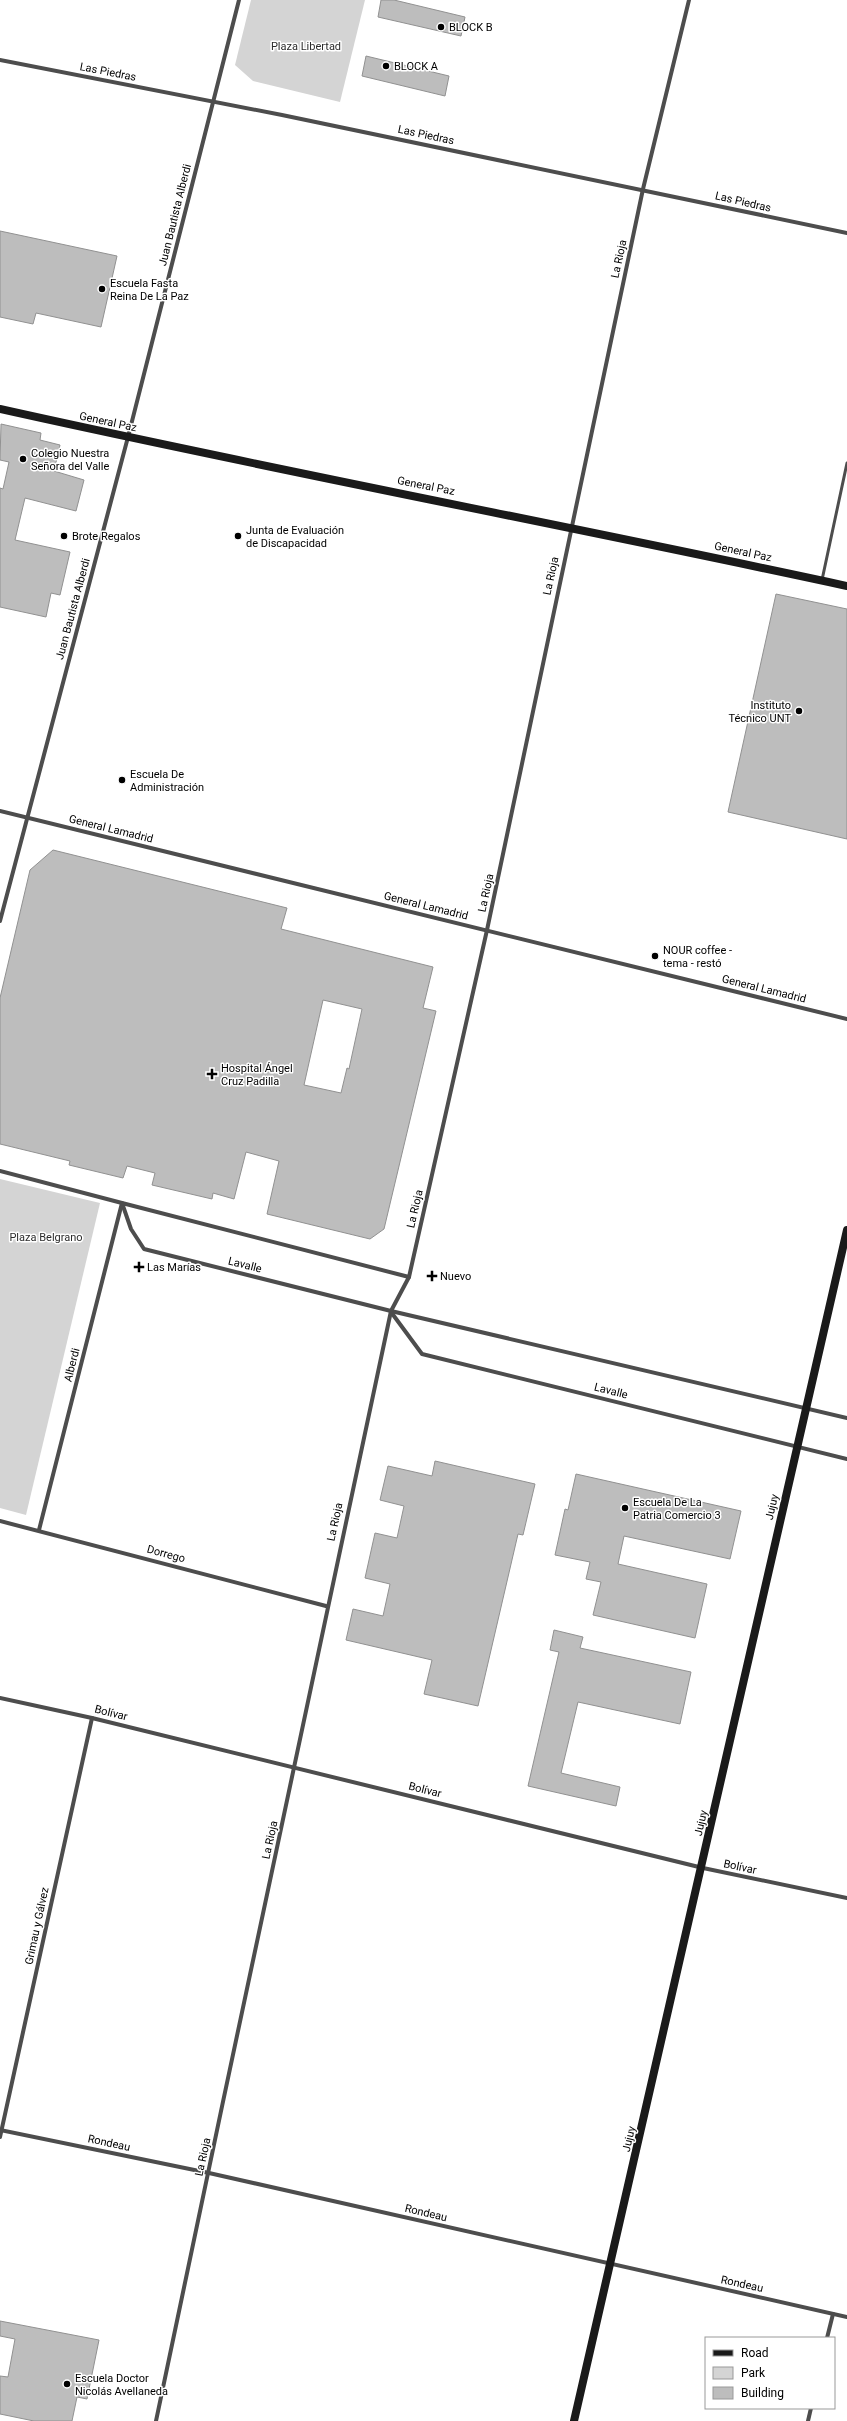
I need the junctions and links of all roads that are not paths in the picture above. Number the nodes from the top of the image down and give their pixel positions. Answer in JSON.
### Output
{"nodes":[{"id":1,"x":239,"y":0,"type":"edge"},
{"id":2,"x":689,"y":0,"type":"edge"},
{"id":3,"x":0,"y":60,"type":"edge"},
{"id":4,"x":213,"y":101,"type":"junction"},
{"id":5,"x":643,"y":189,"type":"junction"},
{"id":6,"x":847,"y":233,"type":"edge"},
{"id":7,"x":0,"y":409,"type":"edge"},
{"id":8,"x":128,"y":438,"type":"junction"},
{"id":9,"x":847,"y":463,"type":"edge"},
{"id":10,"x":571,"y":526,"type":"junction"},
{"id":11,"x":822,"y":580,"type":"junction"},
{"id":12,"x":847,"y":586,"type":"edge"},
{"id":13,"x":0,"y":811,"type":"edge"},
{"id":14,"x":26,"y":818,"type":"junction"},
{"id":15,"x":0,"y":921,"type":"edge"},
{"id":16,"x":487,"y":930,"type":"junction"},
{"id":17,"x":847,"y":1019,"type":"edge"},
{"id":18,"x":0,"y":1171,"type":"edge"},
{"id":19,"x":122,"y":1203,"type":"junction"},
{"id":20,"x":847,"y":1230,"type":"edge"},
{"id":21,"x":409,"y":1277,"type":"junction"},
{"id":22,"x":391,"y":1311,"type":"junction"},
{"id":23,"x":806,"y":1409,"type":"junction"},
{"id":24,"x":847,"y":1418,"type":"edge"},
{"id":25,"x":797,"y":1447,"type":"junction"},
{"id":26,"x":847,"y":1459,"type":"edge"},
{"id":27,"x":0,"y":1521,"type":"edge"},
{"id":28,"x":39,"y":1530,"type":"junction"},
{"id":29,"x":326,"y":1606,"type":"junction"},
{"id":30,"x":0,"y":1698,"type":"edge"},
{"id":31,"x":92,"y":1718,"type":"junction"},
{"id":32,"x":295,"y":1767,"type":"junction"},
{"id":33,"x":703,"y":1868,"type":"junction"},
{"id":34,"x":847,"y":1898,"type":"edge"},
{"id":35,"x":1,"y":2130,"type":"edge"},
{"id":36,"x":0,"y":2137,"type":"edge"},
{"id":37,"x":209,"y":2173,"type":"junction"},
{"id":38,"x":611,"y":2265,"type":"junction"},
{"id":39,"x":833,"y":2314,"type":"junction"},
{"id":40,"x":847,"y":2317,"type":"edge"},
{"id":41,"x":827,"y":2337,"type":"edge"},
{"id":42,"x":811,"y":2409,"type":"edge"},
{"id":43,"x":156,"y":2421,"type":"edge"},
{"id":44,"x":574,"y":2421,"type":"edge"},
{"id":45,"x":808,"y":2421,"type":"edge"}],
"edges":[{"from":1,"to":4,"type":"street","name":"Juan Bautista Alberdi"},
{"from":2,"to":5,"type":"street","name":"La Rioja"},
{"from":3,"to":4,"type":"street","name":"Las Piedras"},
{"from":4,"to":5,"type":"street","name":"Las Piedras"},
{"from":4,"to":8,"type":"street","name":"Juan Bautista Alberdi"},
{"from":5,"to":6,"type":"street","name":"Las Piedras"},
{"from":5,"to":10,"type":"street","name":"La Rioja"},
{"from":7,"to":8,"type":"street","name":"General Paz"},
{"from":8,"to":10,"type":"street","name":"General Paz"},
{"from":8,"to":14,"type":"street","name":"Juan Bautista Alberdi"},
{"from":9,"to":11,"type":"lane"},
{"from":10,"to":11,"type":"street","name":"General Paz"},
{"from":10,"to":16,"type":"street","name":"La Rioja"},
{"from":11,"to":12,"type":"street","name":"General Paz"},
{"from":13,"to":14,"type":"street","name":"General Lamadrid"},
{"from":14,"to":15,"type":"street","name":"Juan Bautista Alberdi"},
{"from":14,"to":16,"type":"street","name":"General Lamadrid"},
{"from":16,"to":17,"type":"street","name":"General Lamadrid"},
{"from":16,"to":21,"type":"street","name":"La Rioja"},
{"from":18,"to":19,"type":"street"},
{"from":19,"to":21,"type":"street"},
{"from":19,"to":22,"type":"street","name":"Lavalle"},
{"from":19,"to":28,"type":"street","name":"Alberdi"},
{"from":20,"to":23,"type":"street","name":"Jujuy"},
{"from":21,"to":22,"type":"street","name":"La Rioja"},
{"from":22,"to":23,"type":"street","name":"Lavalle"},
{"from":22,"to":25,"type":"street","name":"Lavalle"},
{"from":22,"to":29,"type":"street","name":"La Rioja"},
{"from":23,"to":24,"type":"street","name":"Lavalle"},
{"from":23,"to":25,"type":"street","name":"Jujuy"},
{"from":25,"to":26,"type":"street","name":"Lavalle"},
{"from":25,"to":33,"type":"street","name":"Jujuy"},
{"from":27,"to":28,"type":"street","name":"Dorrego"},
{"from":28,"to":29,"type":"street","name":"Dorrego"},
{"from":29,"to":32,"type":"street","name":"La Rioja"},
{"from":30,"to":31,"type":"street","name":"Bolívar"},
{"from":31,"to":32,"type":"street","name":"Bolívar"},
{"from":31,"to":35,"type":"street","name":"Grimau y Gálvez"},
{"from":32,"to":33,"type":"street","name":"Bolívar"},
{"from":32,"to":37,"type":"street","name":"La Rioja"},
{"from":33,"to":34,"type":"street","name":"Bolívar"},
{"from":33,"to":38,"type":"street","name":"Jujuy"},
{"from":35,"to":36,"type":"street","name":"Grimau y Gálvez"},
{"from":35,"to":37,"type":"street","name":"Rondeau"},
{"from":37,"to":38,"type":"street","name":"Rondeau"},
{"from":37,"to":43,"type":"street","name":"La Rioja"},
{"from":38,"to":39,"type":"street","name":"Rondeau"},
{"from":38,"to":44,"type":"street","name":"Jujuy"},
{"from":39,"to":40,"type":"street","name":"Rondeau"},
{"from":39,"to":41,"type":"street"},
{"from":42,"to":45,"type":"street"}]}
